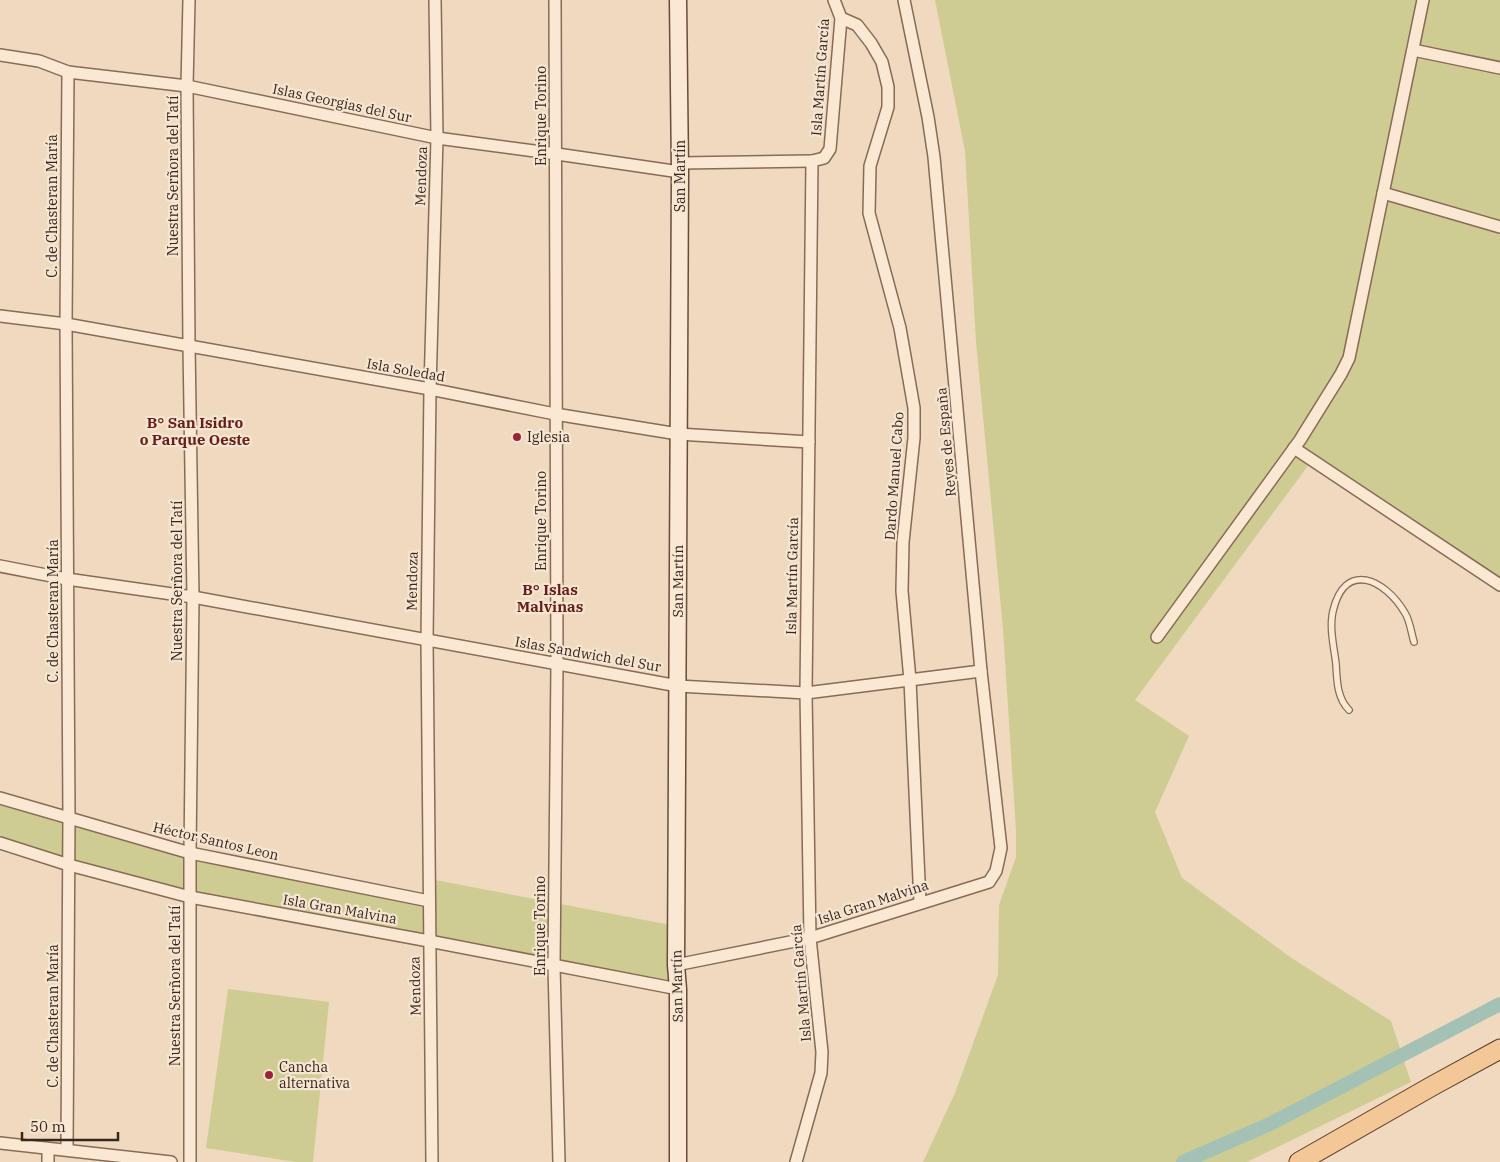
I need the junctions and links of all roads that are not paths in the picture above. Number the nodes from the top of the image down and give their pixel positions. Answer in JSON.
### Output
{"nodes":[{"id":1,"x":189,"y":0,"type":"edge"},
{"id":2,"x":435,"y":0,"type":"edge"},
{"id":3,"x":555,"y":0,"type":"edge"},
{"id":4,"x":678,"y":0,"type":"edge"},
{"id":5,"x":834,"y":0,"type":"edge"},
{"id":6,"x":904,"y":0,"type":"edge"},
{"id":7,"x":1423,"y":0,"type":"edge"},
{"id":8,"x":841,"y":18,"type":"junction"},
{"id":9,"x":1413,"y":50,"type":"junction"},
{"id":10,"x":0,"y":55,"type":"edge"},
{"id":11,"x":1500,"y":68,"type":"edge"},
{"id":12,"x":68,"y":72,"type":"junction"},
{"id":13,"x":187,"y":86,"type":"junction"},
{"id":14,"x":438,"y":138,"type":"junction"},
{"id":15,"x":557,"y":154,"type":"junction"},
{"id":16,"x":812,"y":161,"type":"junction"},
{"id":17,"x":680,"y":167,"type":"junction"},
{"id":18,"x":1383,"y":193,"type":"junction"},
{"id":19,"x":1500,"y":227,"type":"edge"},
{"id":20,"x":0,"y":316,"type":"edge"},
{"id":21,"x":66,"y":324,"type":"junction"},
{"id":22,"x":189,"y":346,"type":"junction"},
{"id":23,"x":430,"y":389,"type":"junction"},
{"id":24,"x":555,"y":414,"type":"junction"},
{"id":25,"x":678,"y":434,"type":"junction"},
{"id":26,"x":809,"y":442,"type":"junction"},
{"id":27,"x":1294,"y":448,"type":"junction"},
{"id":28,"x":0,"y":566,"type":"edge"},
{"id":29,"x":67,"y":579,"type":"junction"},
{"id":30,"x":1500,"y":585,"type":"edge"},
{"id":31,"x":193,"y":597,"type":"junction"},
{"id":32,"x":1157,"y":637,"type":"dead end"},
{"id":33,"x":427,"y":640,"type":"junction"},
{"id":34,"x":1414,"y":642,"type":"dead end"},
{"id":35,"x":557,"y":664,"type":"junction"},
{"id":36,"x":982,"y":671,"type":"junction"},
{"id":37,"x":910,"y":680,"type":"junction"},
{"id":38,"x":678,"y":686,"type":"junction"},
{"id":39,"x":806,"y":693,"type":"junction"},
{"id":40,"x":1349,"y":710,"type":"dead end"},
{"id":41,"x":0,"y":798,"type":"edge"},
{"id":42,"x":70,"y":817,"type":"junction"},
{"id":43,"x":0,"y":843,"type":"edge"},
{"id":44,"x":190,"y":853,"type":"junction"},
{"id":45,"x":69,"y":865,"type":"junction"},
{"id":46,"x":989,"y":882,"type":"joint"},
{"id":47,"x":190,"y":897,"type":"junction"},
{"id":48,"x":429,"y":901,"type":"junction"},
{"id":49,"x":920,"y":903,"type":"junction"},
{"id":50,"x":810,"y":938,"type":"junction"},
{"id":51,"x":429,"y":941,"type":"junction"},
{"id":52,"x":554,"y":966,"type":"junction"},
{"id":53,"x":676,"y":966,"type":"junction"},
{"id":54,"x":678,"y":989,"type":"junction"},
{"id":55,"x":1500,"y":1049,"type":"edge"},
{"id":56,"x":1500,"y":1060,"type":"edge"},
{"id":57,"x":0,"y":1143,"type":"edge"},
{"id":58,"x":48,"y":1149,"type":"junction"},
{"id":59,"x":67,"y":1150,"type":"junction"},
{"id":60,"x":146,"y":1160,"type":"edge"},
{"id":61,"x":48,"y":1162,"type":"edge"},
{"id":62,"x":172,"y":1162,"type":"edge"},
{"id":63,"x":190,"y":1162,"type":"edge"},
{"id":64,"x":432,"y":1162,"type":"edge"},
{"id":65,"x":559,"y":1162,"type":"edge"},
{"id":66,"x":678,"y":1162,"type":"edge"},
{"id":67,"x":796,"y":1162,"type":"edge"},
{"id":68,"x":1299,"y":1162,"type":"edge"},
{"id":69,"x":1318,"y":1162,"type":"edge"}],
"edges":[{"from":1,"to":13,"type":"street","name":"Nuestra Serñora del Tatí"},
{"from":2,"to":14,"type":"street","name":"Mendoza"},
{"from":3,"to":15,"type":"street","name":"Enrique Torino"},
{"from":4,"to":17,"type":"main road","name":"San Martín"},
{"from":5,"to":8,"type":"street","name":"Isla Martín García"},
{"from":6,"to":36,"type":"street","name":"Reyes de España"},
{"from":7,"to":9,"type":"street"},
{"from":8,"to":16,"type":"street","name":"Isla Martín García"},
{"from":8,"to":37,"type":"street","name":"Dardo Manuel Cabo"},
{"from":9,"to":11,"type":"street"},
{"from":9,"to":18,"type":"street"},
{"from":10,"to":12,"type":"street","name":"Islas Georgias del Sur"},
{"from":12,"to":13,"type":"street","name":"Islas Georgias del Sur"},
{"from":12,"to":21,"type":"street","name":"C. de Chasteran María"},
{"from":13,"to":14,"type":"street","name":"Islas Georgias del Sur"},
{"from":13,"to":22,"type":"street","name":"Nuestra Serñora del Tatí"},
{"from":14,"to":15,"type":"street","name":"Islas Georgias del Sur"},
{"from":14,"to":23,"type":"street","name":"Mendoza"},
{"from":15,"to":17,"type":"street","name":"Islas Georgias del Sur"},
{"from":15,"to":24,"type":"street","name":"Enrique Torino"},
{"from":16,"to":17,"type":"street","name":"Islas Georgias del Sur"},
{"from":16,"to":26,"type":"street","name":"Isla Martín García"},
{"from":17,"to":25,"type":"main road","name":"San Martín"},
{"from":18,"to":19,"type":"street"},
{"from":18,"to":27,"type":"street"},
{"from":20,"to":21,"type":"street","name":"Isla Soledad"},
{"from":21,"to":22,"type":"street","name":"Isla Soledad"},
{"from":21,"to":29,"type":"street","name":"C. de Chasteran María"},
{"from":22,"to":23,"type":"street","name":"Isla Soledad"},
{"from":22,"to":31,"type":"street","name":"Nuestra Serñora del Tatí"},
{"from":23,"to":24,"type":"street","name":"Isla Soledad"},
{"from":23,"to":33,"type":"street","name":"Mendoza"},
{"from":24,"to":25,"type":"street","name":"Isla Soledad"},
{"from":24,"to":35,"type":"street","name":"Enrique Torino"},
{"from":25,"to":26,"type":"street","name":"Isla Soledad"},
{"from":25,"to":38,"type":"main road","name":"San Martín"},
{"from":26,"to":39,"type":"street","name":"Isla Martín García"},
{"from":27,"to":30,"type":"street"},
{"from":27,"to":32,"type":"street"},
{"from":28,"to":29,"type":"street","name":"Islas Sandwich del Sur"},
{"from":29,"to":31,"type":"street","name":"Islas Sandwich del Sur"},
{"from":29,"to":42,"type":"street","name":"C. de Chasteran María"},
{"from":31,"to":33,"type":"street","name":"Islas Sandwich del Sur"},
{"from":31,"to":44,"type":"street","name":"Nuestra Serñora del Tatí"},
{"from":33,"to":35,"type":"street","name":"Islas Sandwich del Sur"},
{"from":33,"to":48,"type":"street","name":"Mendoza"},
{"from":34,"to":40,"type":"lane"},
{"from":35,"to":38,"type":"street","name":"Islas Sandwich del Sur"},
{"from":35,"to":52,"type":"street","name":"Enrique Torino"},
{"from":36,"to":37,"type":"street","name":"Islas Sandwich del Sur"},
{"from":36,"to":46,"type":"street","name":"Reyes de España"},
{"from":37,"to":39,"type":"street","name":"Islas Sandwich del Sur"},
{"from":37,"to":49,"type":"street","name":"Dardo Manuel Cabo"},
{"from":38,"to":39,"type":"street","name":"Islas Sandwich del Sur"},
{"from":38,"to":53,"type":"main road","name":"San Martín"},
{"from":39,"to":50,"type":"street","name":"Isla Martín García"},
{"from":41,"to":42,"type":"street","name":"Héctor Santos Leon"},
{"from":42,"to":44,"type":"street","name":"Héctor Santos Leon"},
{"from":42,"to":45,"type":"street","name":"C. de Chasteran María"},
{"from":43,"to":45,"type":"street","name":"Isla Gran Malvina"},
{"from":44,"to":47,"type":"street","name":"Nuestra Serñora del Tatí"},
{"from":44,"to":48,"type":"street","name":"Héctor Santos Leon"},
{"from":45,"to":47,"type":"street","name":"Isla Gran Malvina"},
{"from":45,"to":59,"type":"street","name":"C. de Chasteran María"},
{"from":46,"to":49,"type":"street","name":"Isla Gran Malvina"},
{"from":47,"to":51,"type":"street","name":"Isla Gran Malvina"},
{"from":47,"to":63,"type":"street","name":"Nuestra Serñora del Tatí"},
{"from":48,"to":51,"type":"street","name":"Mendoza"},
{"from":49,"to":50,"type":"street","name":"Isla Gran Malvina"},
{"from":50,"to":53,"type":"street","name":"Isla Gran Malvina"},
{"from":50,"to":67,"type":"street","name":"Isla Martín García"},
{"from":51,"to":52,"type":"street","name":"Isla Gran Malvina"},
{"from":51,"to":64,"type":"street","name":"Mendoza"},
{"from":52,"to":54,"type":"street","name":"Isla Gran Malvina"},
{"from":52,"to":65,"type":"street","name":"Enrique Torino"},
{"from":53,"to":54,"type":"main road","name":"San Martín"},
{"from":54,"to":66,"type":"main road","name":"San Martín"},
{"from":55,"to":68,"type":"main road"},
{"from":56,"to":69,"type":"main road"},
{"from":57,"to":58,"type":"street"},
{"from":58,"to":59,"type":"street"},
{"from":58,"to":61,"type":"street"},
{"from":59,"to":60,"type":"street"},
{"from":60,"to":62,"type":"street"}]}
